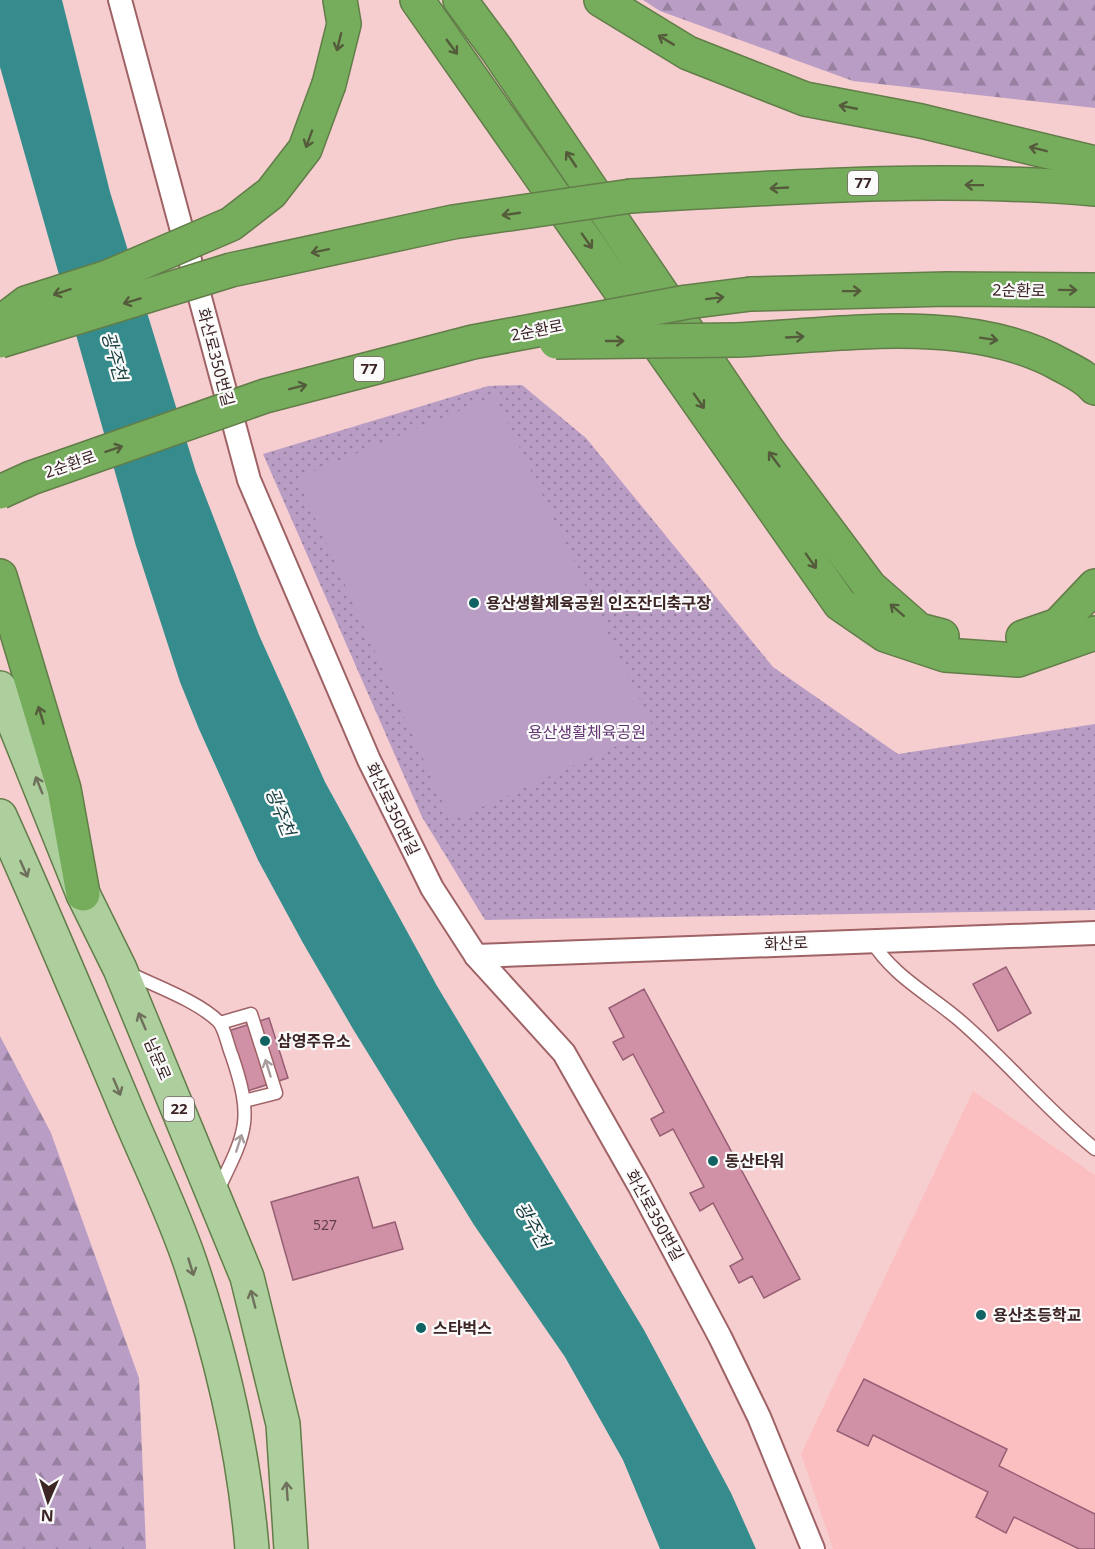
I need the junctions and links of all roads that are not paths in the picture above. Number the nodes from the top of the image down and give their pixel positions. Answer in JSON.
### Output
{"nodes":[{"id":1,"x":120,"y":0,"type":"edge"},
{"id":2,"x":340,"y":0,"type":"edge"},
{"id":3,"x":417,"y":0,"type":"edge"},
{"id":4,"x":460,"y":0,"type":"edge"},
{"id":5,"x":601,"y":0,"type":"edge"},
{"id":6,"x":1095,"y":163,"type":"edge"},
{"id":7,"x":1095,"y":189,"type":"edge"},
{"id":8,"x":1095,"y":290,"type":"edge"},
{"id":9,"x":0,"y":323,"type":"edge"},
{"id":10,"x":0,"y":341,"type":"edge"},
{"id":11,"x":473,"y":342,"type":"junction"},
{"id":12,"x":1095,"y":388,"type":"edge"},
{"id":13,"x":0,"y":492,"type":"edge"},
{"id":14,"x":0,"y":576,"type":"edge"},
{"id":15,"x":1095,"y":586,"type":"edge"},
{"id":16,"x":1095,"y":633,"type":"edge"},
{"id":17,"x":0,"y":688,"type":"edge"},
{"id":18,"x":0,"y":816,"type":"edge"},
{"id":19,"x":82,"y":894,"type":"junction"},
{"id":20,"x":1095,"y":933,"type":"edge"},
{"id":21,"x":870,"y":940,"type":"junction"},
{"id":22,"x":476,"y":956,"type":"junction"},
{"id":23,"x":120,"y":969,"type":"junction"},
{"id":24,"x":220,"y":1023,"type":"junction"},
{"id":25,"x":244,"y":1101,"type":"junction"},
{"id":26,"x":1095,"y":1149,"type":"edge"},
{"id":27,"x":216,"y":1196,"type":"junction"},
{"id":28,"x":252,"y":1549,"type":"edge"},
{"id":29,"x":291,"y":1549,"type":"edge"},
{"id":30,"x":813,"y":1549,"type":"edge"}],
"edges":[{"from":1,"to":22,"type":"street","name":"화산로350번길"},
{"from":2,"to":9,"type":"highway","one_way":true,"bridge":true},
{"from":3,"to":16,"type":"highway","one_way":true},
{"from":15,"to":4,"type":"highway","one_way":true},
{"from":6,"to":5,"type":"highway","one_way":true},
{"from":7,"to":10,"type":"highway","number":"77","one_way":true,"bridge":true},
{"from":11,"to":8,"type":"highway","name":"2순환로","number":"77","one_way":true,"bridge":true},
{"from":11,"to":12,"type":"highway","one_way":true,"bridge":true},
{"from":13,"to":11,"type":"highway","name":"2순환로","number":"77","one_way":true,"bridge":true},
{"from":19,"to":14,"type":"highway","one_way":true},
{"from":19,"to":17,"type":"main road","name":"남문로","number":"22","one_way":true},
{"from":18,"to":28,"type":"main road","one_way":true},
{"from":19,"to":23,"type":"main road","name":"남문로","number":"22"},
{"from":20,"to":21,"type":"street","name":"화산로"},
{"from":21,"to":22,"type":"street","name":"화산로"},
{"from":21,"to":26,"type":"lane"},
{"from":22,"to":30,"type":"street","name":"화산로350번길"},
{"from":23,"to":24,"type":"lane"},
{"from":27,"to":23,"type":"main road","name":"남문로","number":"22","one_way":true},
{"from":24,"to":25,"type":"lane"},
{"from":25,"to":24,"type":"lane","one_way":true},
{"from":27,"to":25,"type":"lane","one_way":true},
{"from":29,"to":27,"type":"main road","name":"남문로","number":"22","one_way":true}]}
